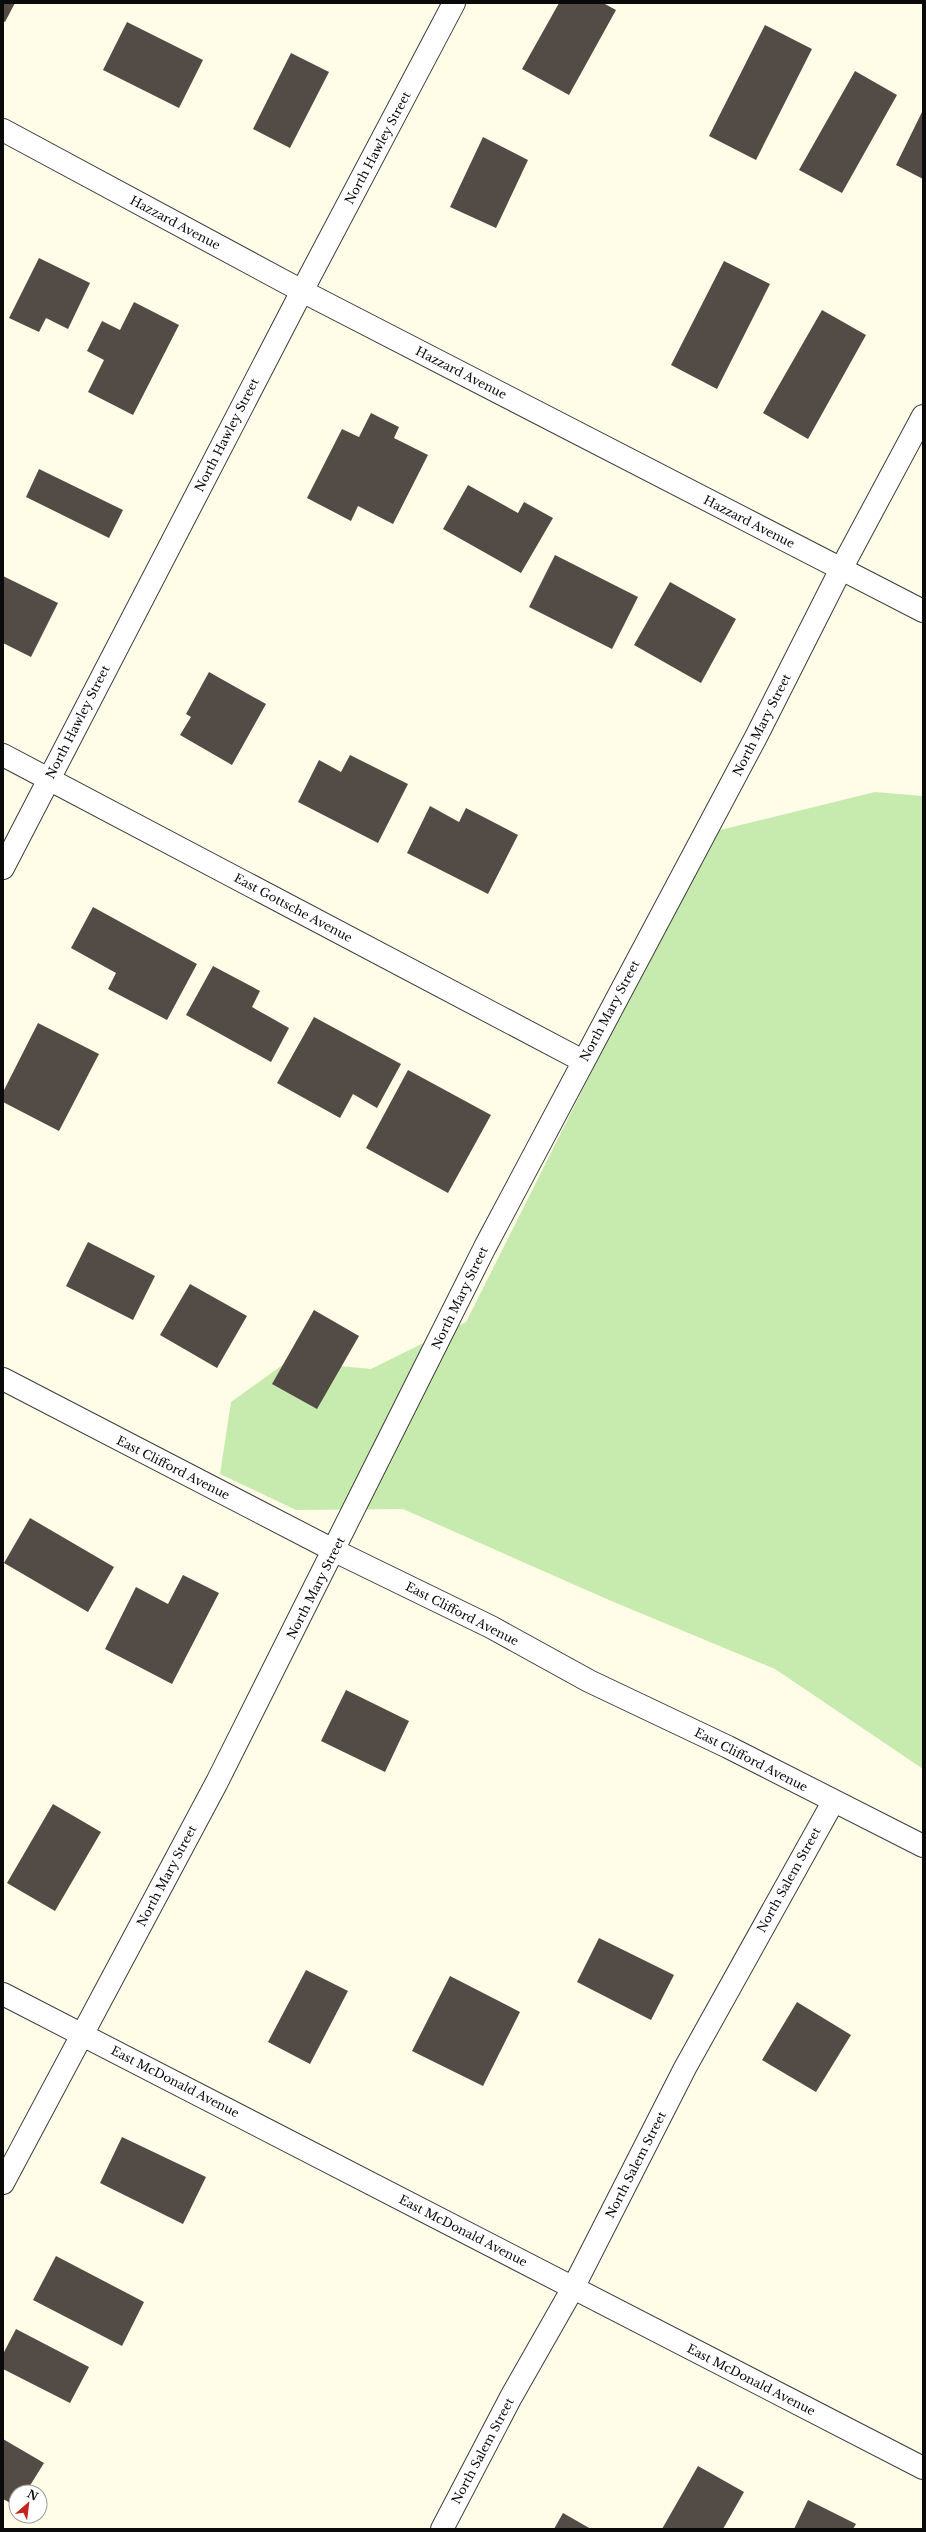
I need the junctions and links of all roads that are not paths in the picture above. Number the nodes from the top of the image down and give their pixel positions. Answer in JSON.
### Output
{"nodes":[{"id":1,"x":454,"y":3,"type":"edge"},
{"id":2,"x":3,"y":130,"type":"edge"},
{"id":3,"x":302,"y":291,"type":"junction"},
{"id":4,"x":923,"y":416,"type":"edge"},
{"id":5,"x":841,"y":569,"type":"junction"},
{"id":6,"x":923,"y":611,"type":"edge"},
{"id":7,"x":3,"y":755,"type":"edge"},
{"id":8,"x":48,"y":780,"type":"junction"},
{"id":9,"x":3,"y":868,"type":"edge"},
{"id":10,"x":582,"y":1061,"type":"junction"},
{"id":11,"x":3,"y":1380,"type":"edge"},
{"id":12,"x":335,"y":1551,"type":"junction"},
{"id":13,"x":833,"y":1802,"type":"junction"},
{"id":14,"x":923,"y":1846,"type":"edge"},
{"id":15,"x":3,"y":1994,"type":"edge"},
{"id":16,"x":83,"y":2035,"type":"junction"},
{"id":17,"x":3,"y":2183,"type":"edge"},
{"id":18,"x":573,"y":2288,"type":"junction"},
{"id":19,"x":923,"y":2468,"type":"edge"},
{"id":20,"x":442,"y":2529,"type":"edge"}],
"edges":[{"from":1,"to":3,"type":"street","name":"North Hawley Street"},
{"from":2,"to":3,"type":"street","name":"Hazzard Avenue"},
{"from":3,"to":5,"type":"street","name":"Hazzard Avenue"},
{"from":3,"to":8,"type":"street","name":"North Hawley Street"},
{"from":4,"to":5,"type":"street","name":"North Mary Street"},
{"from":5,"to":6,"type":"street","name":"Hazzard Avenue"},
{"from":5,"to":10,"type":"street","name":"North Mary Street"},
{"from":7,"to":8,"type":"street","name":"East Gottsche Avenue"},
{"from":8,"to":9,"type":"street","name":"North Hawley Street"},
{"from":8,"to":10,"type":"street","name":"East Gottsche Avenue"},
{"from":10,"to":12,"type":"street","name":"North Mary Street"},
{"from":11,"to":12,"type":"street","name":"East Clifford Avenue"},
{"from":12,"to":13,"type":"street","name":"East Clifford Avenue"},
{"from":12,"to":16,"type":"street","name":"North Mary Street"},
{"from":13,"to":14,"type":"street","name":"East Clifford Avenue"},
{"from":13,"to":18,"type":"street","name":"North Salem Street"},
{"from":15,"to":16,"type":"street","name":"East McDonald Avenue"},
{"from":16,"to":17,"type":"street","name":"North Mary Street"},
{"from":16,"to":18,"type":"street","name":"East McDonald Avenue"},
{"from":18,"to":19,"type":"street","name":"East McDonald Avenue"},
{"from":18,"to":20,"type":"street","name":"North Salem Street"}]}
